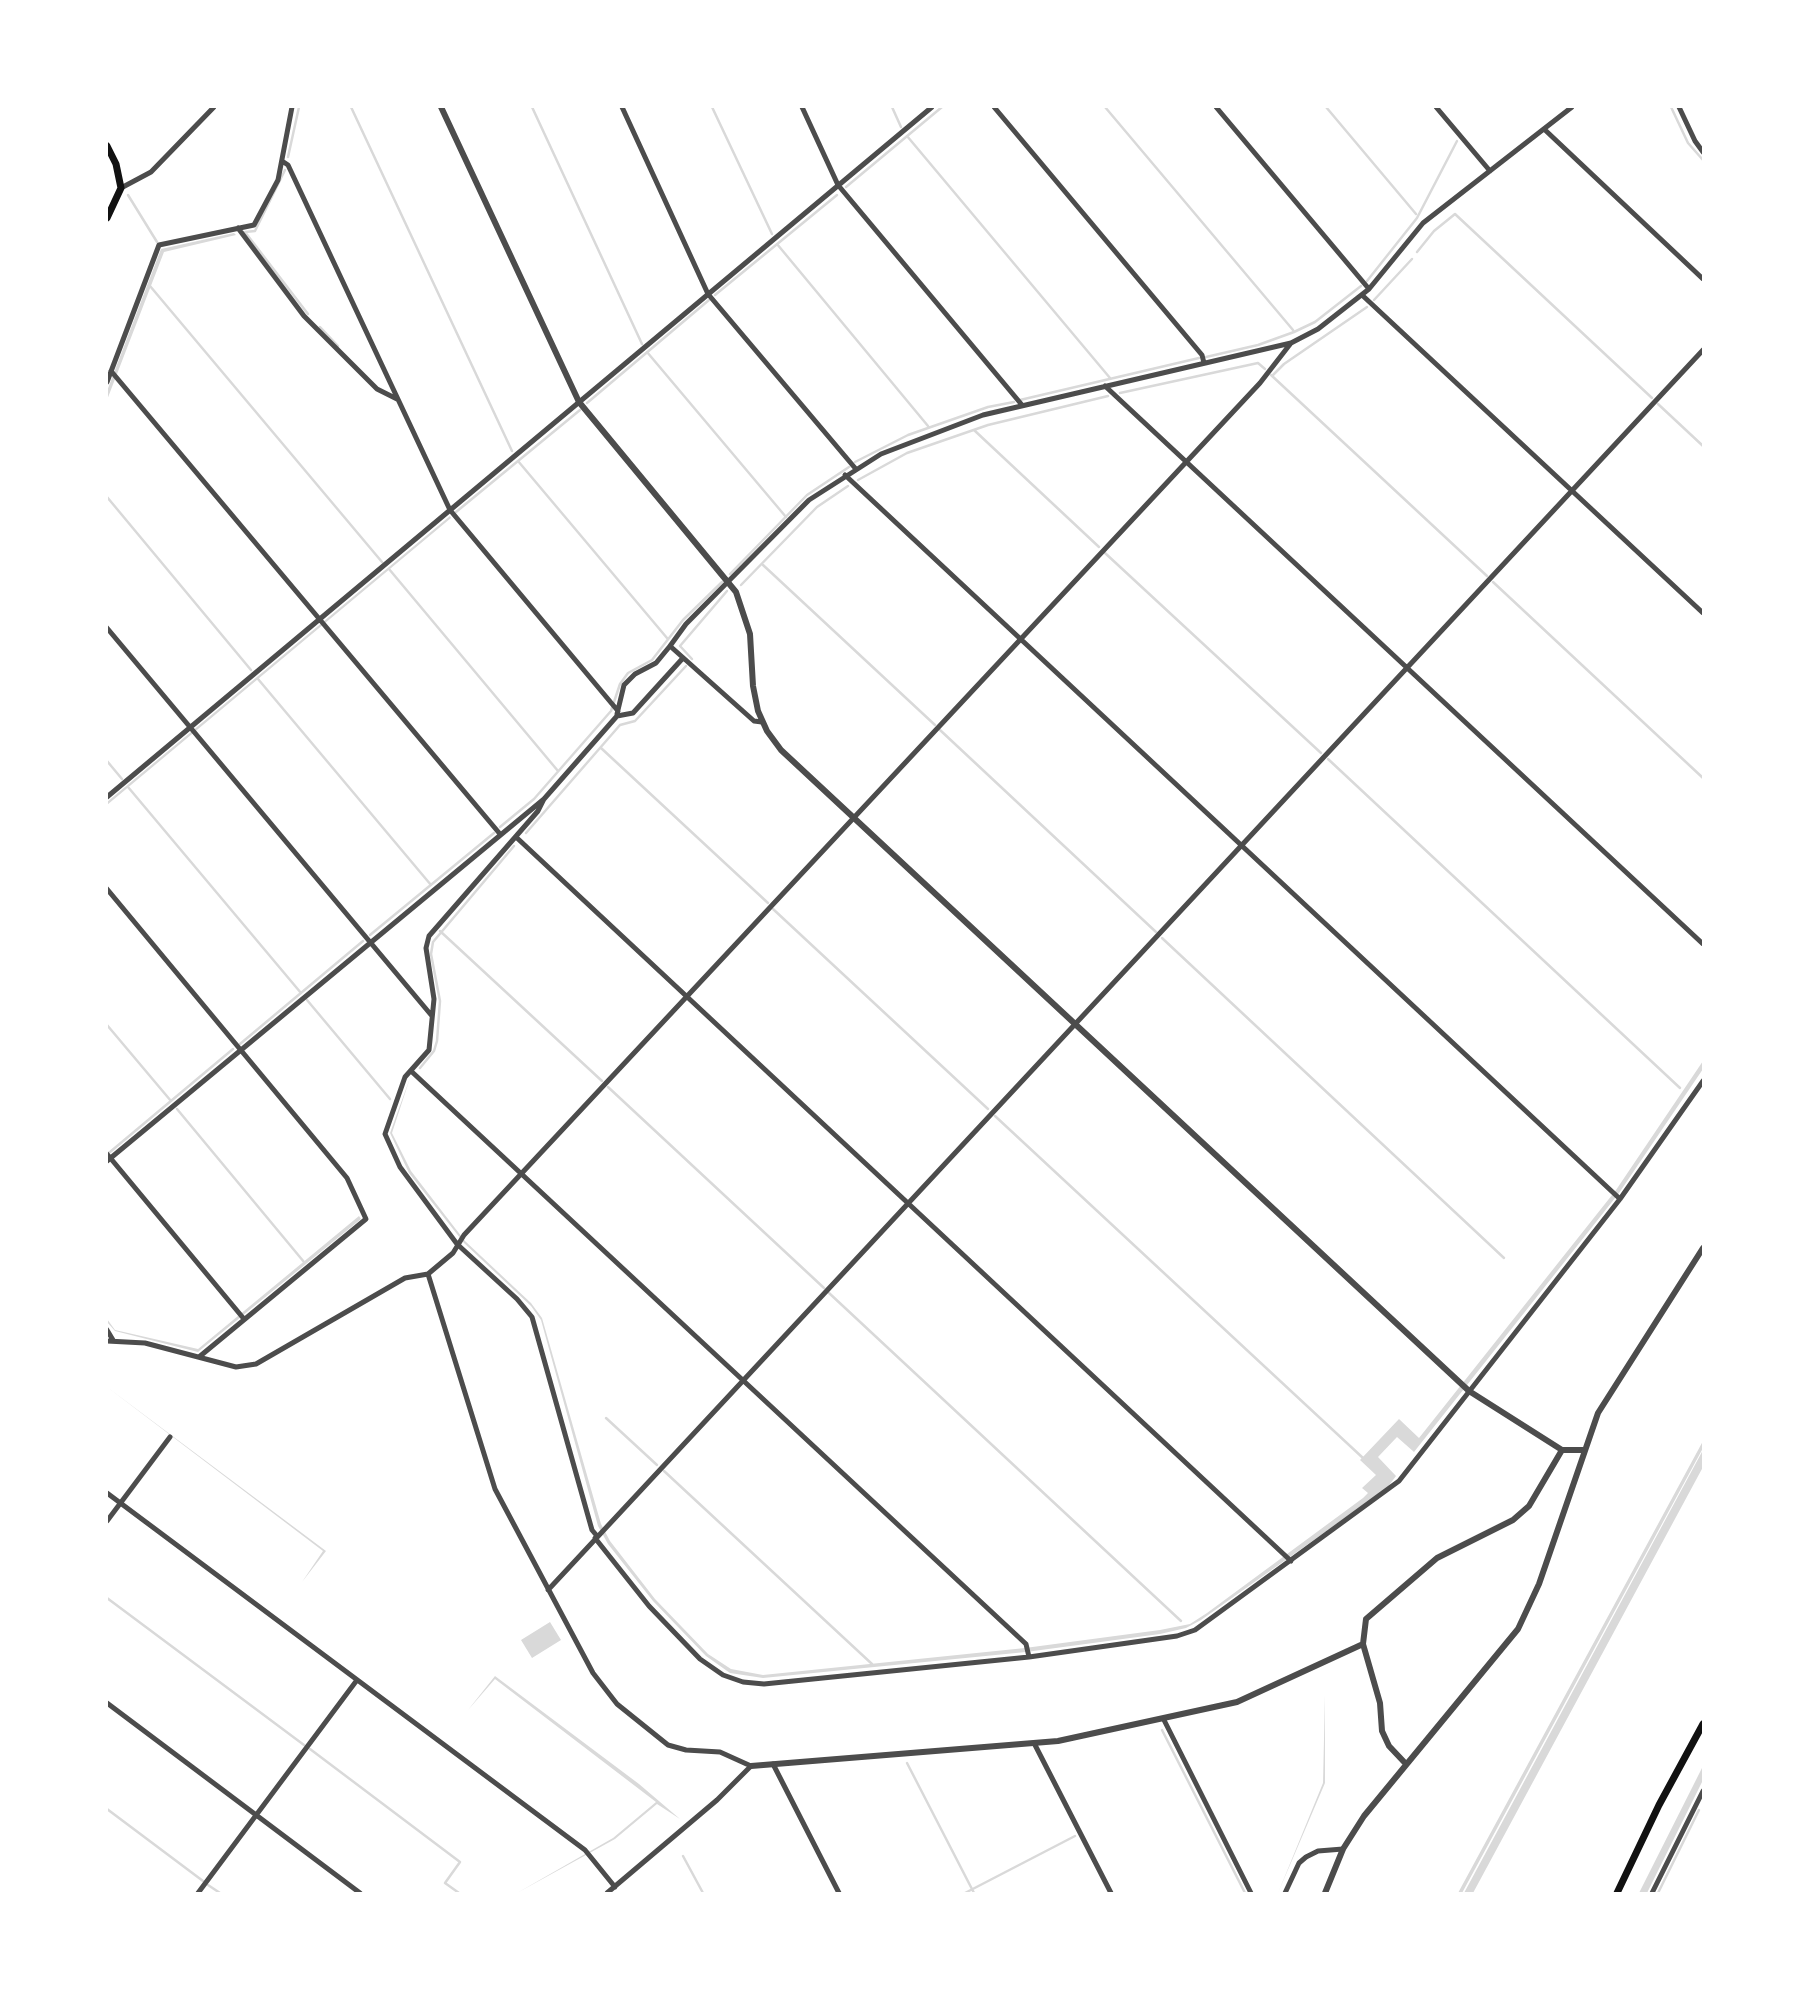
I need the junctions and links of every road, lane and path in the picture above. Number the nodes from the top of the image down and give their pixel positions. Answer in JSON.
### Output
{"nodes":[{"id":1,"x":214,"y":107,"type":"edge"},
{"id":2,"x":292,"y":107,"type":"edge"},
{"id":3,"x":441,"y":107,"type":"edge"},
{"id":4,"x":622,"y":107,"type":"edge"},
{"id":5,"x":802,"y":107,"type":"edge"},
{"id":6,"x":932,"y":107,"type":"edge"},
{"id":7,"x":994,"y":107,"type":"edge"},
{"id":8,"x":1216,"y":107,"type":"edge"},
{"id":9,"x":1436,"y":107,"type":"edge"},
{"id":10,"x":1572,"y":107,"type":"edge"},
{"id":11,"x":1679,"y":107,"type":"edge"},
{"id":12,"x":1544,"y":129,"type":"junction"},
{"id":13,"x":107,"y":146,"type":"edge"},
{"id":14,"x":1703,"y":152,"type":"edge"},
{"id":15,"x":282,"y":161,"type":"junction"},
{"id":16,"x":1490,"y":171,"type":"junction"},
{"id":17,"x":838,"y":185,"type":"junction"},
{"id":18,"x":121,"y":188,"type":"junction"},
{"id":19,"x":107,"y":218,"type":"edge"},
{"id":20,"x":238,"y":228,"type":"junction"},
{"id":21,"x":1703,"y":279,"type":"edge"},
{"id":22,"x":1369,"y":289,"type":"junction"},
{"id":23,"x":708,"y":294,"type":"junction"},
{"id":24,"x":1362,"y":295,"type":"junction"},
{"id":25,"x":1292,"y":343,"type":"junction"},
{"id":26,"x":1703,"y":350,"type":"edge"},
{"id":27,"x":1204,"y":363,"type":"junction"},
{"id":28,"x":114,"y":373,"type":"junction"},
{"id":29,"x":107,"y":382,"type":"edge"},
{"id":30,"x":1105,"y":386,"type":"junction"},
{"id":31,"x":397,"y":399,"type":"junction"},
{"id":32,"x":579,"y":402,"type":"junction"},
{"id":33,"x":1022,"y":405,"type":"junction"},
{"id":34,"x":1185,"y":461,"type":"junction"},
{"id":35,"x":855,"y":468,"type":"junction"},
{"id":36,"x":845,"y":475,"type":"junction"},
{"id":37,"x":1572,"y":490,"type":"junction"},
{"id":38,"x":450,"y":510,"type":"junction"},
{"id":39,"x":729,"y":582,"type":"junction"},
{"id":40,"x":1703,"y":612,"type":"edge"},
{"id":41,"x":323,"y":621,"type":"junction"},
{"id":42,"x":107,"y":628,"type":"edge"},
{"id":43,"x":1020,"y":639,"type":"junction"},
{"id":44,"x":670,"y":646,"type":"junction"},
{"id":45,"x":683,"y":658,"type":"junction"},
{"id":46,"x":1408,"y":667,"type":"junction"},
{"id":47,"x":615,"y":710,"type":"junction"},
{"id":48,"x":762,"y":722,"type":"junction"},
{"id":49,"x":192,"y":730,"type":"junction"},
{"id":50,"x":107,"y":797,"type":"edge"},
{"id":51,"x":544,"y":799,"type":"junction"},
{"id":52,"x":854,"y":817,"type":"junction"},
{"id":53,"x":500,"y":834,"type":"junction"},
{"id":54,"x":516,"y":837,"type":"junction"},
{"id":55,"x":1242,"y":845,"type":"junction"},
{"id":56,"x":107,"y":889,"type":"edge"},
{"id":57,"x":370,"y":942,"type":"junction"},
{"id":58,"x":1703,"y":944,"type":"edge"},
{"id":59,"x":687,"y":996,"type":"junction"},
{"id":60,"x":432,"y":1016,"type":"junction"},
{"id":61,"x":1076,"y":1025,"type":"junction"},
{"id":62,"x":240,"y":1050,"type":"junction"},
{"id":63,"x":411,"y":1071,"type":"junction"},
{"id":64,"x":1703,"y":1081,"type":"edge"},
{"id":65,"x":108,"y":1158,"type":"edge"},
{"id":66,"x":521,"y":1174,"type":"junction"},
{"id":67,"x":1619,"y":1198,"type":"junction"},
{"id":68,"x":909,"y":1202,"type":"junction"},
{"id":69,"x":458,"y":1243,"type":"junction"},
{"id":70,"x":1703,"y":1248,"type":"edge"},
{"id":71,"x":428,"y":1273,"type":"junction"},
{"id":72,"x":242,"y":1317,"type":"junction"},
{"id":73,"x":107,"y":1330,"type":"edge"},
{"id":74,"x":110,"y":1340,"type":"edge"},
{"id":75,"x":198,"y":1357,"type":"junction"},
{"id":76,"x":743,"y":1380,"type":"junction"},
{"id":77,"x":1468,"y":1390,"type":"junction"},
{"id":78,"x":170,"y":1437,"type":"dead end"},
{"id":79,"x":1563,"y":1450,"type":"junction"},
{"id":80,"x":1584,"y":1450,"type":"junction"},
{"id":81,"x":107,"y":1493,"type":"edge"},
{"id":82,"x":120,"y":1503,"type":"junction"},
{"id":83,"x":107,"y":1521,"type":"edge"},
{"id":84,"x":597,"y":1536,"type":"junction"},
{"id":85,"x":1288,"y":1558,"type":"junction"},
{"id":86,"x":548,"y":1590,"type":"junction"},
{"id":87,"x":1363,"y":1644,"type":"junction"},
{"id":88,"x":1028,"y":1655,"type":"junction"},
{"id":89,"x":357,"y":1680,"type":"junction"},
{"id":90,"x":107,"y":1703,"type":"edge"},
{"id":91,"x":1164,"y":1720,"type":"junction"},
{"id":92,"x":1703,"y":1724,"type":"edge"},
{"id":93,"x":1034,"y":1744,"type":"junction"},
{"id":94,"x":773,"y":1764,"type":"junction"},
{"id":95,"x":1406,"y":1764,"type":"junction"},
{"id":96,"x":751,"y":1766,"type":"junction"},
{"id":97,"x":1703,"y":1791,"type":"edge"},
{"id":98,"x":256,"y":1815,"type":"junction"},
{"id":99,"x":1343,"y":1849,"type":"junction"},
{"id":100,"x":615,"y":1887,"type":"junction"},
{"id":101,"x":198,"y":1893,"type":"edge"},
{"id":102,"x":360,"y":1893,"type":"edge"},
{"id":103,"x":607,"y":1893,"type":"edge"},
{"id":104,"x":839,"y":1893,"type":"edge"},
{"id":105,"x":1111,"y":1893,"type":"edge"},
{"id":106,"x":1251,"y":1893,"type":"edge"},
{"id":107,"x":1285,"y":1893,"type":"edge"},
{"id":108,"x":1325,"y":1893,"type":"edge"},
{"id":109,"x":1617,"y":1893,"type":"edge"},
{"id":110,"x":1652,"y":1893,"type":"edge"}],
"edges":[{"from":1,"to":18,"type":"street"},
{"from":2,"to":15,"type":"street"},
{"from":3,"to":32,"type":"street"},
{"from":4,"to":23,"type":"street"},
{"from":5,"to":17,"type":"street"},
{"from":6,"to":17,"type":"street"},
{"from":7,"to":27,"type":"street"},
{"from":8,"to":22,"type":"street"},
{"from":9,"to":16,"type":"street"},
{"from":10,"to":12,"type":"street"},
{"from":11,"to":14,"type":"street"},
{"from":12,"to":16,"type":"street"},
{"from":12,"to":21,"type":"street"},
{"from":13,"to":18,"type":"main road"},
{"from":15,"to":20,"type":"street"},
{"from":15,"to":31,"type":"street"},
{"from":16,"to":22,"type":"street"},
{"from":17,"to":23,"type":"street"},
{"from":17,"to":33,"type":"street"},
{"from":18,"to":19,"type":"main road"},
{"from":20,"to":28,"type":"street"},
{"from":20,"to":31,"type":"street"},
{"from":22,"to":24,"type":"street"},
{"from":23,"to":32,"type":"street"},
{"from":23,"to":35,"type":"street"},
{"from":24,"to":25,"type":"street"},
{"from":24,"to":37,"type":"street"},
{"from":25,"to":27,"type":"street"},
{"from":25,"to":34,"type":"street"},
{"from":26,"to":37,"type":"street"},
{"from":27,"to":30,"type":"street"},
{"from":28,"to":29,"type":"street"},
{"from":28,"to":41,"type":"street"},
{"from":30,"to":33,"type":"street"},
{"from":30,"to":34,"type":"street"},
{"from":31,"to":38,"type":"street"},
{"from":32,"to":38,"type":"street"},
{"from":32,"to":39,"type":"street"},
{"from":33,"to":35,"type":"street"},
{"from":34,"to":43,"type":"street"},
{"from":34,"to":46,"type":"street"},
{"from":35,"to":36,"type":"street"},
{"from":36,"to":39,"type":"street"},
{"from":36,"to":43,"type":"street"},
{"from":37,"to":40,"type":"street"},
{"from":37,"to":46,"type":"street"},
{"from":38,"to":41,"type":"street"},
{"from":38,"to":47,"type":"street"},
{"from":39,"to":44,"type":"street"},
{"from":39,"to":48,"type":"street"},
{"from":41,"to":49,"type":"street"},
{"from":41,"to":53,"type":"street"},
{"from":42,"to":49,"type":"street"},
{"from":43,"to":52,"type":"street"},
{"from":43,"to":55,"type":"street"},
{"from":44,"to":45,"type":"street"},
{"from":44,"to":47,"type":"street"},
{"from":45,"to":47,"type":"street"},
{"from":45,"to":48,"type":"street"},
{"from":46,"to":55,"type":"street"},
{"from":46,"to":58,"type":"street"},
{"from":47,"to":51,"type":"street"},
{"from":48,"to":52,"type":"street"},
{"from":49,"to":50,"type":"street"},
{"from":49,"to":57,"type":"street"},
{"from":51,"to":53,"type":"street"},
{"from":51,"to":54,"type":"street"},
{"from":52,"to":59,"type":"street"},
{"from":52,"to":61,"type":"street"},
{"from":53,"to":57,"type":"street"},
{"from":54,"to":59,"type":"street"},
{"from":54,"to":60,"type":"street"},
{"from":55,"to":61,"type":"street"},
{"from":55,"to":67,"type":"street"},
{"from":56,"to":62,"type":"street"},
{"from":57,"to":60,"type":"street"},
{"from":57,"to":62,"type":"street"},
{"from":59,"to":66,"type":"street"},
{"from":59,"to":68,"type":"street"},
{"from":60,"to":63,"type":"street"},
{"from":61,"to":68,"type":"street"},
{"from":61,"to":77,"type":"street"},
{"from":62,"to":65,"type":"street"},
{"from":62,"to":72,"type":"street"},
{"from":63,"to":66,"type":"street"},
{"from":63,"to":69,"type":"street"},
{"from":64,"to":67,"type":"street"},
{"from":65,"to":72,"type":"street"},
{"from":66,"to":69,"type":"street"},
{"from":66,"to":76,"type":"street"},
{"from":67,"to":77,"type":"street"},
{"from":68,"to":76,"type":"street"},
{"from":68,"to":85,"type":"street"},
{"from":69,"to":71,"type":"street"},
{"from":69,"to":84,"type":"street"},
{"from":70,"to":80,"type":"street"},
{"from":71,"to":75,"type":"street"},
{"from":71,"to":86,"type":"street"},
{"from":72,"to":75,"type":"street"},
{"from":73,"to":74,"type":"street"},
{"from":74,"to":75,"type":"street"},
{"from":76,"to":84,"type":"street"},
{"from":76,"to":88,"type":"street"},
{"from":77,"to":79,"type":"street"},
{"from":77,"to":85,"type":"street"},
{"from":78,"to":82,"type":"street"},
{"from":79,"to":80,"type":"street"},
{"from":79,"to":87,"type":"street"},
{"from":80,"to":95,"type":"street"},
{"from":81,"to":82,"type":"street"},
{"from":82,"to":83,"type":"street"},
{"from":82,"to":89,"type":"street"},
{"from":84,"to":86,"type":"street"},
{"from":84,"to":88,"type":"street"},
{"from":85,"to":88,"type":"street"},
{"from":86,"to":96,"type":"street"},
{"from":87,"to":91,"type":"street"},
{"from":87,"to":95,"type":"street"},
{"from":89,"to":98,"type":"street"},
{"from":89,"to":100,"type":"street"},
{"from":90,"to":98,"type":"street"},
{"from":91,"to":93,"type":"street"},
{"from":91,"to":106,"type":"street"},
{"from":92,"to":109,"type":"main road"},
{"from":93,"to":94,"type":"street"},
{"from":93,"to":105,"type":"street"},
{"from":94,"to":96,"type":"street"},
{"from":94,"to":104,"type":"street"},
{"from":95,"to":99,"type":"street"},
{"from":96,"to":100,"type":"street"},
{"from":97,"to":110,"type":"street"},
{"from":98,"to":101,"type":"street"},
{"from":98,"to":102,"type":"street"},
{"from":99,"to":107,"type":"street"},
{"from":99,"to":108,"type":"street"},
{"from":100,"to":103,"type":"street"}]}
